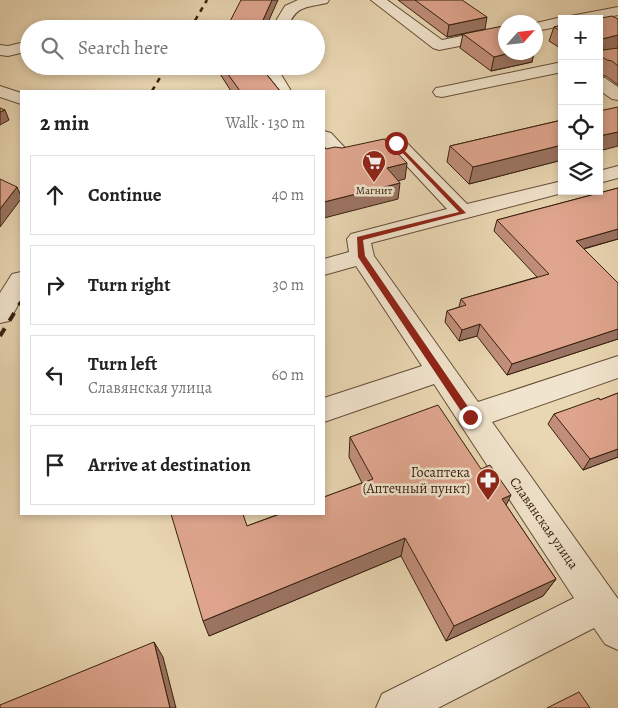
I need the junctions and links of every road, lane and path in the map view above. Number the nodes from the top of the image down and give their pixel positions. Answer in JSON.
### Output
{"nodes":[{"id":1,"x":322,"y":0,"type":"edge"},
{"id":2,"x":378,"y":0,"type":"edge"},
{"id":3,"x":606,"y":0,"type":"edge"},
{"id":4,"x":618,"y":7,"type":"edge"},
{"id":5,"x":618,"y":11,"type":"edge"},
{"id":6,"x":597,"y":15,"type":"edge"},
{"id":7,"x":282,"y":20,"type":"edge"},
{"id":8,"x":558,"y":23,"type":"edge"},
{"id":9,"x":543,"y":26,"type":"edge"},
{"id":10,"x":498,"y":34,"type":"edge"},
{"id":11,"x":20,"y":48,"type":"edge"},
{"id":12,"x":4,"y":51,"type":"edge"},
{"id":13,"x":20,"y":55,"type":"edge"},
{"id":14,"x":558,"y":68,"type":"edge"},
{"id":15,"x":273,"y":75,"type":"edge"},
{"id":16,"x":603,"y":85,"type":"edge"},
{"id":17,"x":281,"y":90,"type":"edge"},
{"id":18,"x":0,"y":91,"type":"edge"},
{"id":19,"x":442,"y":92,"type":"dead end"},
{"id":20,"x":618,"y":95,"type":"edge"},
{"id":21,"x":20,"y":99,"type":"edge"},
{"id":22,"x":325,"y":138,"type":"edge"},
{"id":23,"x":618,"y":172,"type":"edge"},
{"id":24,"x":603,"y":175,"type":"edge"},
{"id":25,"x":558,"y":187,"type":"edge"},
{"id":26,"x":463,"y":213,"type":"junction"},
{"id":27,"x":360,"y":248,"type":"junction"},
{"id":28,"x":325,"y":266,"type":"edge"},
{"id":29,"x":13,"y":285,"type":"edge"},
{"id":30,"x":0,"y":314,"type":"edge"},
{"id":31,"x":618,"y":367,"type":"edge"},
{"id":32,"x":440,"y":371,"type":"junction"},
{"id":33,"x":325,"y":410,"type":"edge"},
{"id":34,"x":470,"y":417,"type":"junction"},
{"id":35,"x":609,"y":618,"type":"edge"},
{"id":36,"x":396,"y":708,"type":"edge"}],
"edges":[{"from":1,"to":7,"type":"street"},
{"from":2,"to":10,"type":"street"},
{"from":3,"to":4,"type":"street"},
{"from":5,"to":6,"type":"street"},
{"from":8,"to":9,"type":"street"},
{"from":11,"to":12,"type":"street"},
{"from":12,"to":13,"type":"street"},
{"from":14,"to":19,"type":"street"},
{"from":15,"to":17,"type":"street"},
{"from":16,"to":20,"type":"street"},
{"from":18,"to":21,"type":"street"},
{"from":22,"to":26,"type":"street"},
{"from":23,"to":24,"type":"street"},
{"from":25,"to":26,"type":"street"},
{"from":26,"to":27,"type":"street"},
{"from":27,"to":28,"type":"street"},
{"from":27,"to":32,"type":"street","name":"Славянская улица"},
{"from":29,"to":30,"type":"street"},
{"from":31,"to":34,"type":"street"},
{"from":32,"to":33,"type":"street"},
{"from":32,"to":34,"type":"street","name":"Славянская улица"},
{"from":34,"to":35,"type":"street","name":"Славянская улица"},
{"from":35,"to":36,"type":"street"}]}
